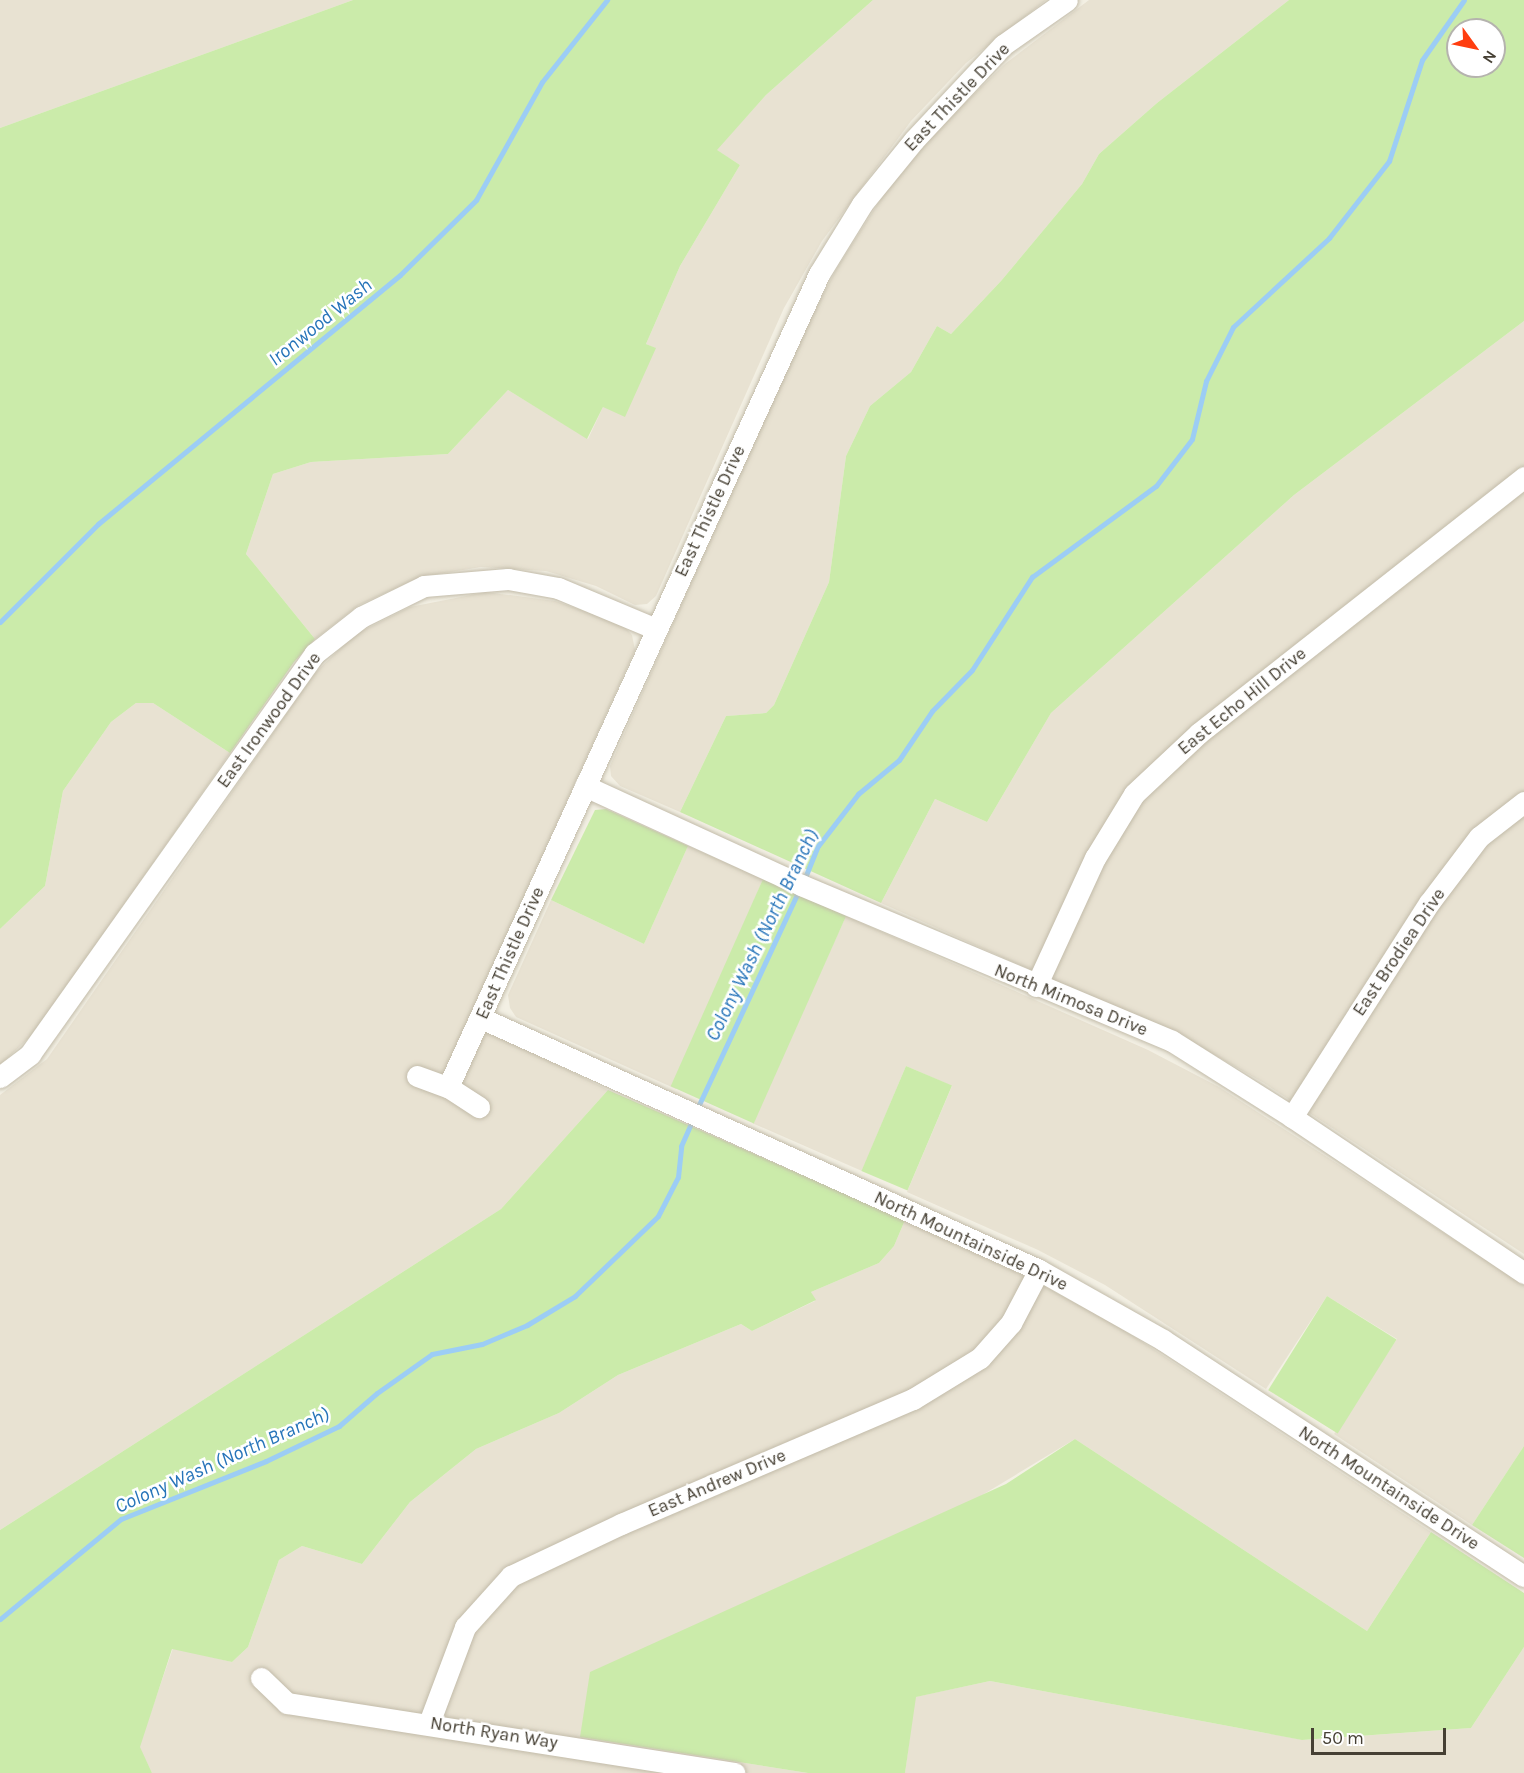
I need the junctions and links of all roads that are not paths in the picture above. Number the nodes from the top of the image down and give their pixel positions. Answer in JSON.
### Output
{"nodes":[{"id":1,"x":1067,"y":0,"type":"edge"},
{"id":2,"x":1524,"y":477,"type":"edge"},
{"id":3,"x":656,"y":628,"type":"junction"},
{"id":4,"x":585,"y":786,"type":"junction"},
{"id":5,"x":1524,"y":802,"type":"edge"},
{"id":6,"x":1036,"y":986,"type":"junction"},
{"id":7,"x":481,"y":1018,"type":"junction"},
{"id":8,"x":417,"y":1076,"type":"dead end"},
{"id":9,"x":0,"y":1077,"type":"edge"},
{"id":10,"x":448,"y":1087,"type":"junction"},
{"id":11,"x":479,"y":1107,"type":"dead end"},
{"id":12,"x":1292,"y":1117,"type":"junction"},
{"id":13,"x":1039,"y":1269,"type":"junction"},
{"id":14,"x":1524,"y":1274,"type":"edge"},
{"id":15,"x":1524,"y":1576,"type":"edge"},
{"id":16,"x":261,"y":1678,"type":"dead end"},
{"id":17,"x":429,"y":1723,"type":"junction"},
{"id":18,"x":735,"y":1773,"type":"edge"}],
"edges":[{"from":1,"to":3,"type":"street","name":"East Thistle Drive"},
{"from":2,"to":6,"type":"street","name":"East Echo Hill Drive"},
{"from":3,"to":4,"type":"street","name":"East Thistle Drive"},
{"from":3,"to":9,"type":"street","name":"East Ironwood Drive"},
{"from":4,"to":6,"type":"street","name":"North Mimosa Drive"},
{"from":4,"to":7,"type":"street","name":"East Thistle Drive"},
{"from":5,"to":12,"type":"street","name":"East Brodiea Drive"},
{"from":6,"to":12,"type":"street","name":"North Mimosa Drive"},
{"from":7,"to":10,"type":"street","name":"East Thistle Drive"},
{"from":7,"to":13,"type":"street","name":"North Mountainside Drive"},
{"from":8,"to":10,"type":"street"},
{"from":10,"to":11,"type":"street"},
{"from":12,"to":14,"type":"street","name":"North Mimosa Drive"},
{"from":13,"to":15,"type":"street","name":"North Mountainside Drive"},
{"from":13,"to":17,"type":"street","name":"East Andrew Drive"},
{"from":16,"to":17,"type":"street","name":"North Ryan Way"},
{"from":17,"to":18,"type":"street","name":"North Ryan Way"}]}
